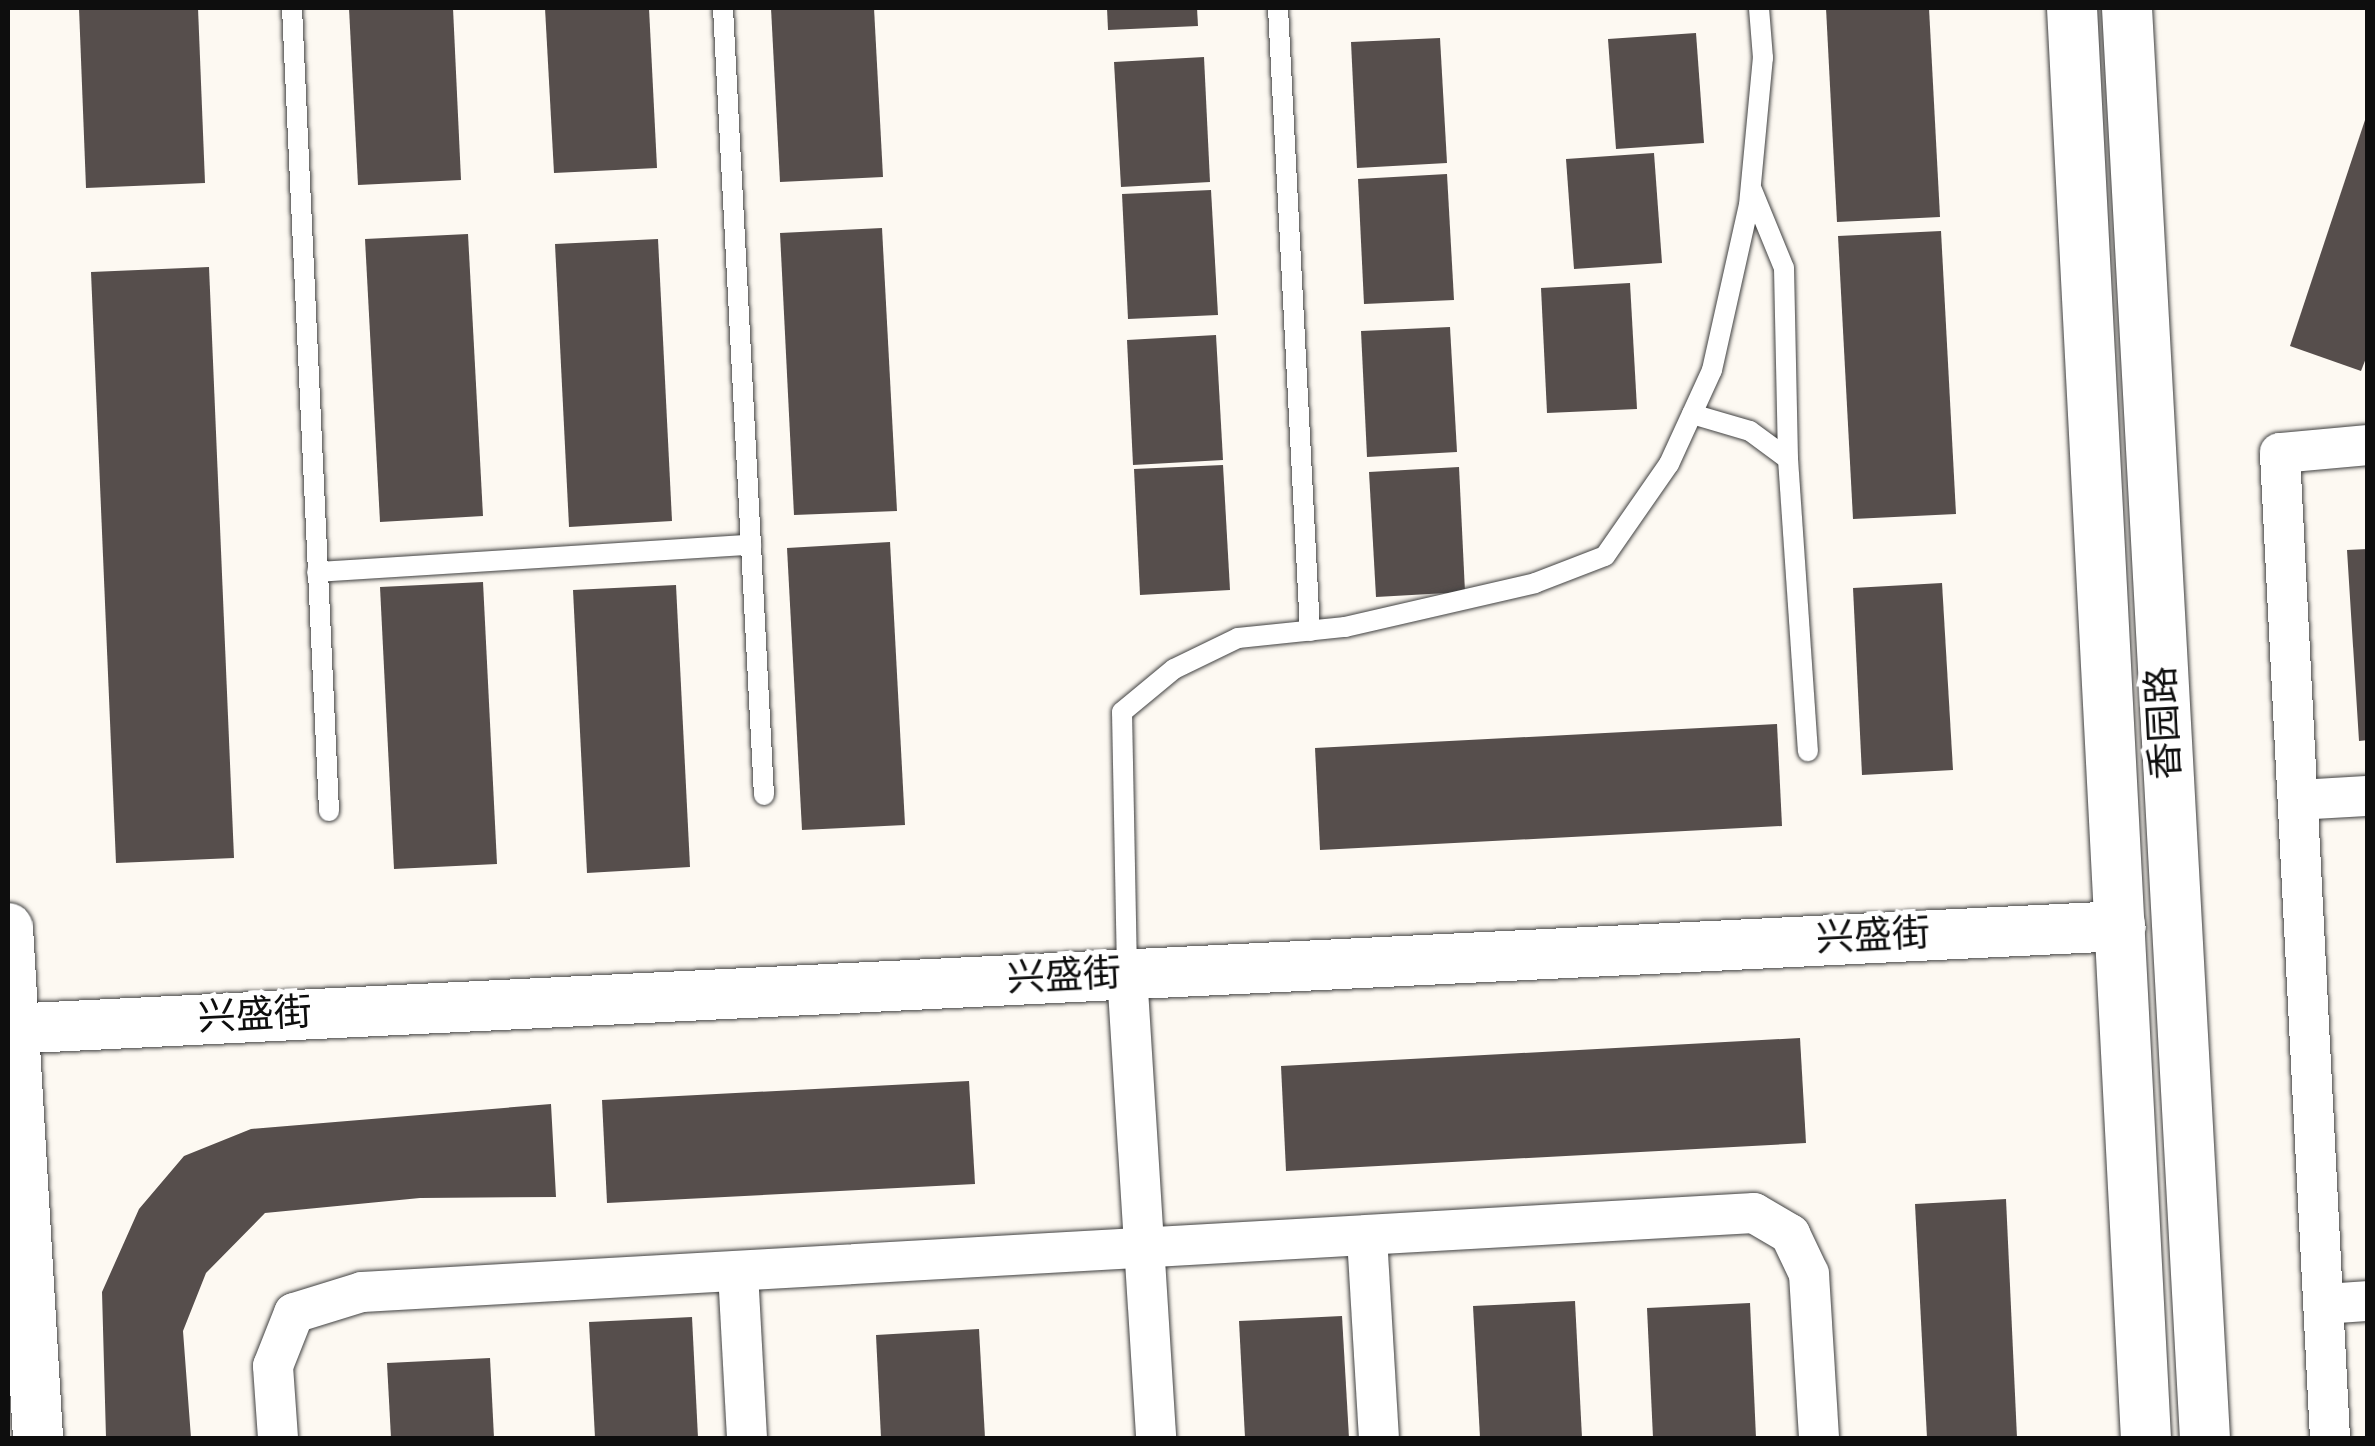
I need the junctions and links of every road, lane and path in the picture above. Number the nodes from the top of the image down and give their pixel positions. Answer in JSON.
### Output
{"nodes":[{"id":1,"x":292,"y":8,"type":"edge"},
{"id":2,"x":723,"y":8,"type":"edge"},
{"id":3,"x":1278,"y":8,"type":"edge"},
{"id":4,"x":1759,"y":8,"type":"edge"},
{"id":5,"x":2072,"y":8,"type":"edge"},
{"id":6,"x":2126,"y":8,"type":"edge"},
{"id":7,"x":1751,"y":188,"type":"junction"},
{"id":8,"x":1692,"y":414,"type":"junction"},
{"id":9,"x":2368,"y":445,"type":"edge"},
{"id":10,"x":1788,"y":459,"type":"junction"},
{"id":11,"x":751,"y":545,"type":"junction"},
{"id":12,"x":318,"y":572,"type":"junction"},
{"id":13,"x":1310,"y":631,"type":"junction"},
{"id":14,"x":1808,"y":751,"type":"dead end"},
{"id":15,"x":764,"y":795,"type":"dead end"},
{"id":16,"x":2368,"y":796,"type":"edge"},
{"id":17,"x":2298,"y":800,"type":"junction"},
{"id":18,"x":328,"y":811,"type":"dead end"},
{"id":19,"x":2120,"y":926,"type":"junction"},
{"id":20,"x":8,"y":928,"type":"edge"},
{"id":21,"x":1128,"y":974,"type":"junction"},
{"id":22,"x":10,"y":1029,"type":"edge"},
{"id":23,"x":1368,"y":1237,"type":"junction"},
{"id":24,"x":1145,"y":1250,"type":"junction"},
{"id":25,"x":738,"y":1272,"type":"junction"},
{"id":26,"x":2368,"y":1302,"type":"edge"},
{"id":27,"x":2324,"y":1304,"type":"junction"},
{"id":28,"x":38,"y":1438,"type":"edge"},
{"id":29,"x":278,"y":1438,"type":"edge"},
{"id":30,"x":748,"y":1438,"type":"edge"},
{"id":31,"x":1156,"y":1438,"type":"edge"},
{"id":32,"x":1380,"y":1438,"type":"edge"},
{"id":33,"x":1818,"y":1438,"type":"edge"},
{"id":34,"x":2146,"y":1438,"type":"edge"},
{"id":35,"x":2205,"y":1438,"type":"edge"},
{"id":36,"x":2330,"y":1438,"type":"edge"}],
"edges":[{"from":1,"to":12,"type":"lane"},
{"from":2,"to":11,"type":"lane"},
{"from":3,"to":13,"type":"lane"},
{"from":4,"to":7,"type":"lane"},
{"from":5,"to":19,"type":"street","name":"香园路"},
{"from":6,"to":35,"type":"street","name":"香园路"},
{"from":7,"to":8,"type":"lane"},
{"from":7,"to":10,"type":"lane"},
{"from":8,"to":10,"type":"lane"},
{"from":8,"to":13,"type":"lane"},
{"from":9,"to":17,"type":"street"},
{"from":10,"to":14,"type":"lane"},
{"from":11,"to":12,"type":"lane"},
{"from":11,"to":15,"type":"lane"},
{"from":12,"to":18,"type":"lane"},
{"from":13,"to":21,"type":"lane"},
{"from":16,"to":17,"type":"street"},
{"from":17,"to":27,"type":"street"},
{"from":19,"to":21,"type":"street","name":"兴盛街"},
{"from":19,"to":34,"type":"street","name":"香园路"},
{"from":20,"to":22,"type":"street"},
{"from":21,"to":22,"type":"street","name":"兴盛街"},
{"from":21,"to":24,"type":"street"},
{"from":22,"to":28,"type":"street"},
{"from":23,"to":24,"type":"street"},
{"from":23,"to":32,"type":"street"},
{"from":23,"to":33,"type":"street"},
{"from":24,"to":25,"type":"street"},
{"from":24,"to":31,"type":"street"},
{"from":25,"to":29,"type":"street"},
{"from":25,"to":30,"type":"street"},
{"from":26,"to":27,"type":"street"},
{"from":27,"to":36,"type":"street"}]}
